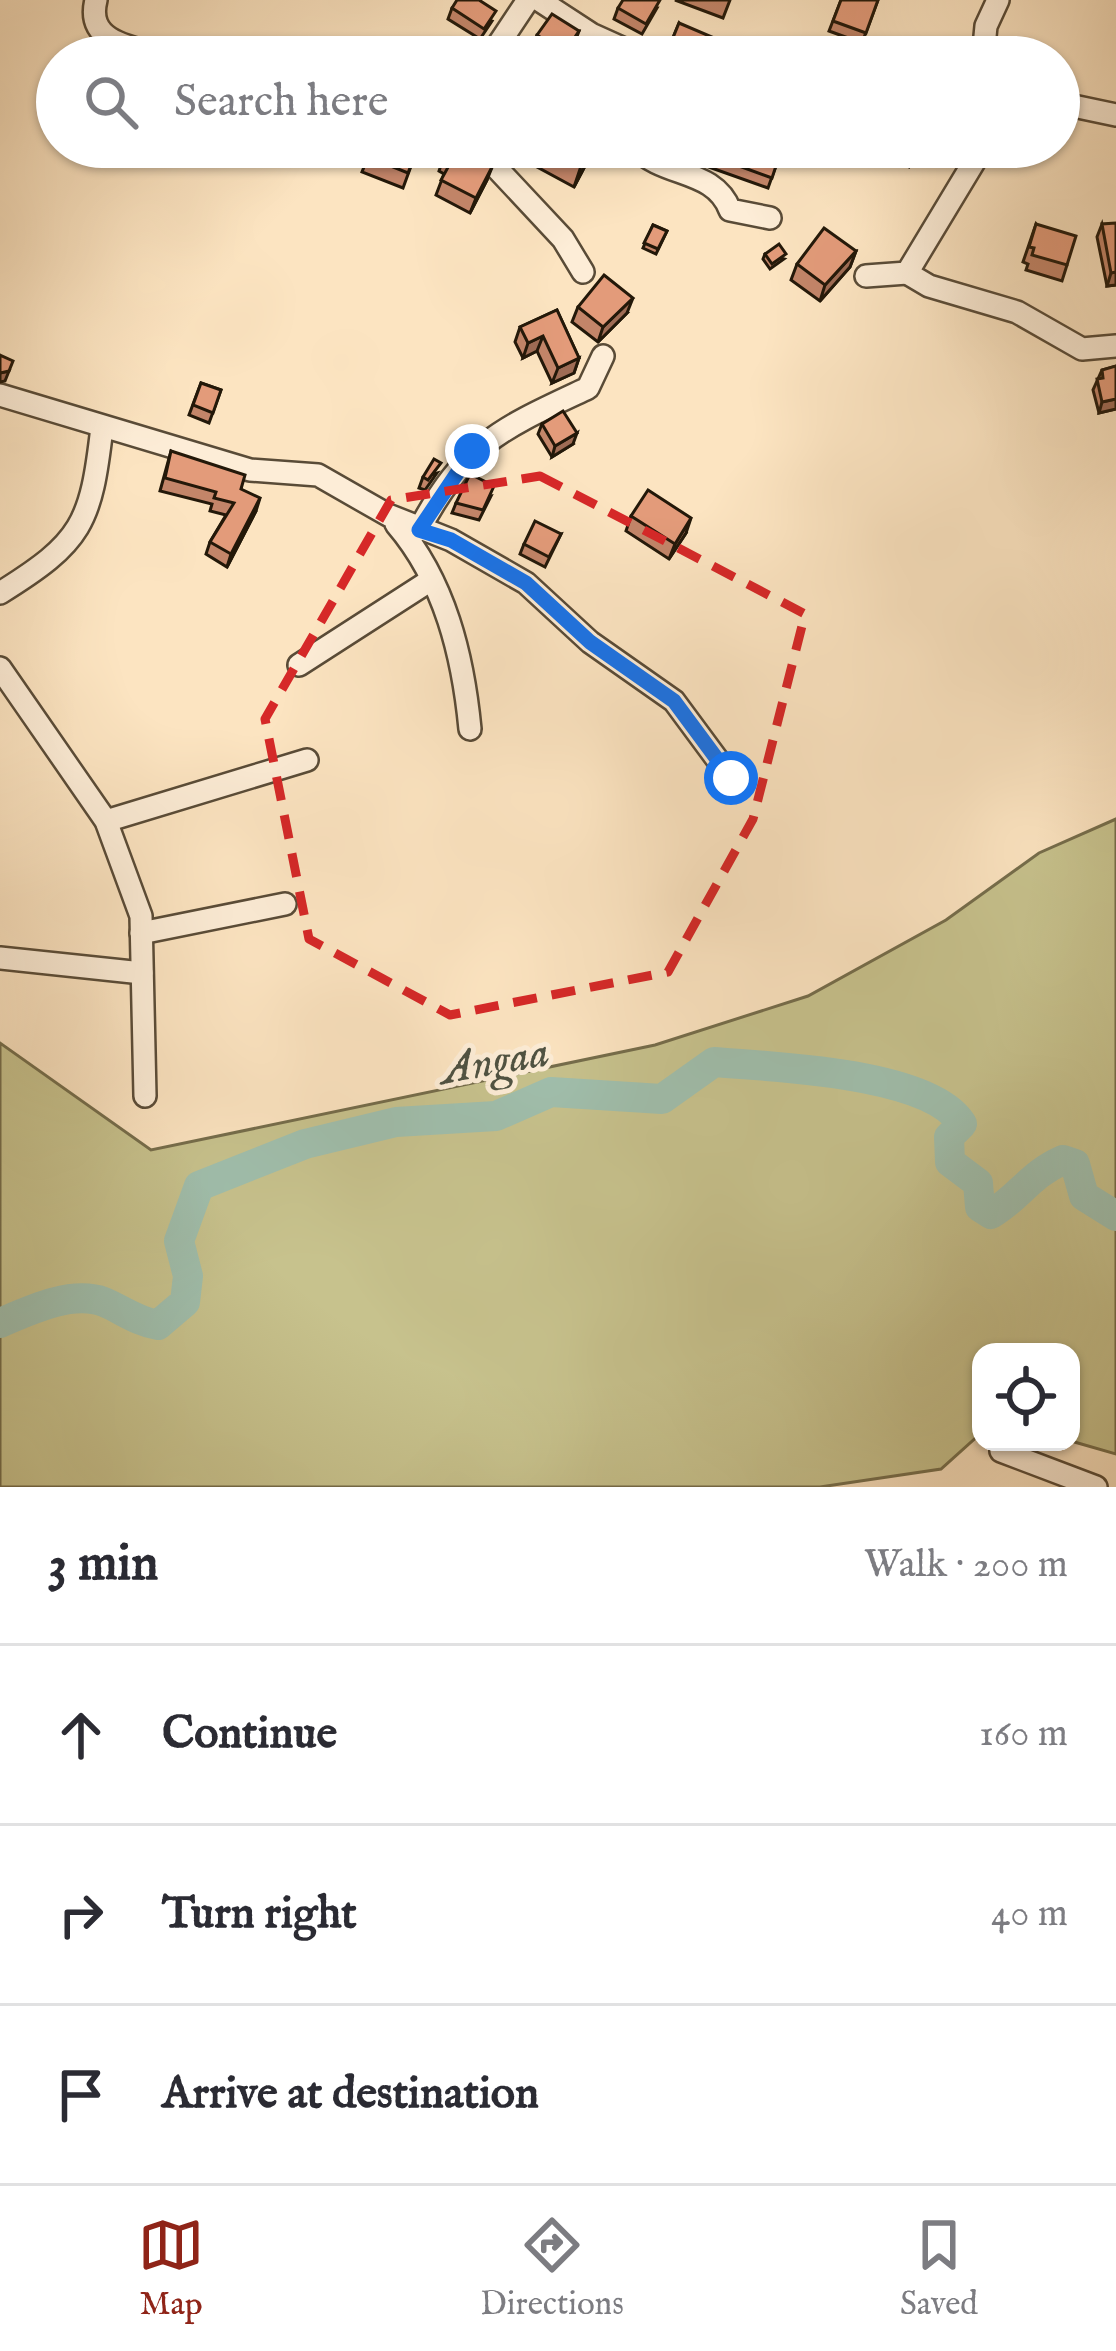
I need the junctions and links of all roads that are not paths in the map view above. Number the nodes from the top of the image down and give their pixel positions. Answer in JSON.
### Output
{"nodes":[{"id":1,"x":96,"y":0,"type":"edge"},
{"id":2,"x":528,"y":0,"type":"edge"},
{"id":3,"x":539,"y":0,"type":"edge"},
{"id":4,"x":998,"y":0,"type":"edge"},
{"id":5,"x":106,"y":36,"type":"edge"},
{"id":6,"x":504,"y":36,"type":"edge"},
{"id":7,"x":604,"y":36,"type":"edge"},
{"id":8,"x":985,"y":36,"type":"edge"},
{"id":9,"x":1080,"y":108,"type":"edge"},
{"id":10,"x":1116,"y":116,"type":"edge"},
{"id":11,"x":497,"y":168,"type":"edge"},
{"id":12,"x":663,"y":168,"type":"edge"},
{"id":13,"x":970,"y":168,"type":"edge"},
{"id":14,"x":770,"y":218,"type":"dead end"},
{"id":15,"x":583,"y":272,"type":"dead end"},
{"id":16,"x":907,"y":273,"type":"junction"},
{"id":17,"x":866,"y":276,"type":"dead end"},
{"id":18,"x":1116,"y":346,"type":"edge"},
{"id":19,"x":603,"y":356,"type":"dead end"},
{"id":20,"x":0,"y":395,"type":"edge"},
{"id":21,"x":102,"y":428,"type":"junction"},
{"id":22,"x":388,"y":515,"type":"junction"},
{"id":23,"x":419,"y":530,"type":"junction"},
{"id":24,"x":431,"y":580,"type":"junction"},
{"id":25,"x":0,"y":593,"type":"edge"},
{"id":26,"x":299,"y":664,"type":"dead end"},
{"id":27,"x":0,"y":668,"type":"edge"},
{"id":28,"x":470,"y":729,"type":"dead end"},
{"id":29,"x":307,"y":760,"type":"dead end"},
{"id":30,"x":731,"y":778,"type":"dead end"},
{"id":31,"x":106,"y":821,"type":"junction"},
{"id":32,"x":285,"y":904,"type":"dead end"},
{"id":33,"x":141,"y":933,"type":"junction"},
{"id":34,"x":0,"y":958,"type":"edge"},
{"id":35,"x":142,"y":973,"type":"junction"},
{"id":36,"x":146,"y":1096,"type":"dead end"},
{"id":37,"x":1001,"y":1451,"type":"dead end"},
{"id":38,"x":1096,"y":1487,"type":"edge"}],
"edges":[{"from":1,"to":5,"type":"street"},
{"from":2,"to":6,"type":"street"},
{"from":3,"to":7,"type":"street"},
{"from":4,"to":8,"type":"street"},
{"from":9,"to":10,"type":"street"},
{"from":11,"to":15,"type":"street"},
{"from":12,"to":14,"type":"street"},
{"from":13,"to":16,"type":"street"},
{"from":16,"to":17,"type":"street"},
{"from":16,"to":18,"type":"street"},
{"from":19,"to":23,"type":"street"},
{"from":20,"to":21,"type":"street"},
{"from":21,"to":22,"type":"street"},
{"from":21,"to":25,"type":"street"},
{"from":22,"to":23,"type":"street"},
{"from":22,"to":24,"type":"street"},
{"from":23,"to":30,"type":"street"},
{"from":24,"to":26,"type":"street"},
{"from":24,"to":28,"type":"street"},
{"from":27,"to":31,"type":"street"},
{"from":29,"to":31,"type":"street"},
{"from":31,"to":33,"type":"street"},
{"from":32,"to":33,"type":"street"},
{"from":33,"to":35,"type":"street"},
{"from":34,"to":35,"type":"street"},
{"from":35,"to":36,"type":"street"},
{"from":37,"to":38,"type":"street"}]}
